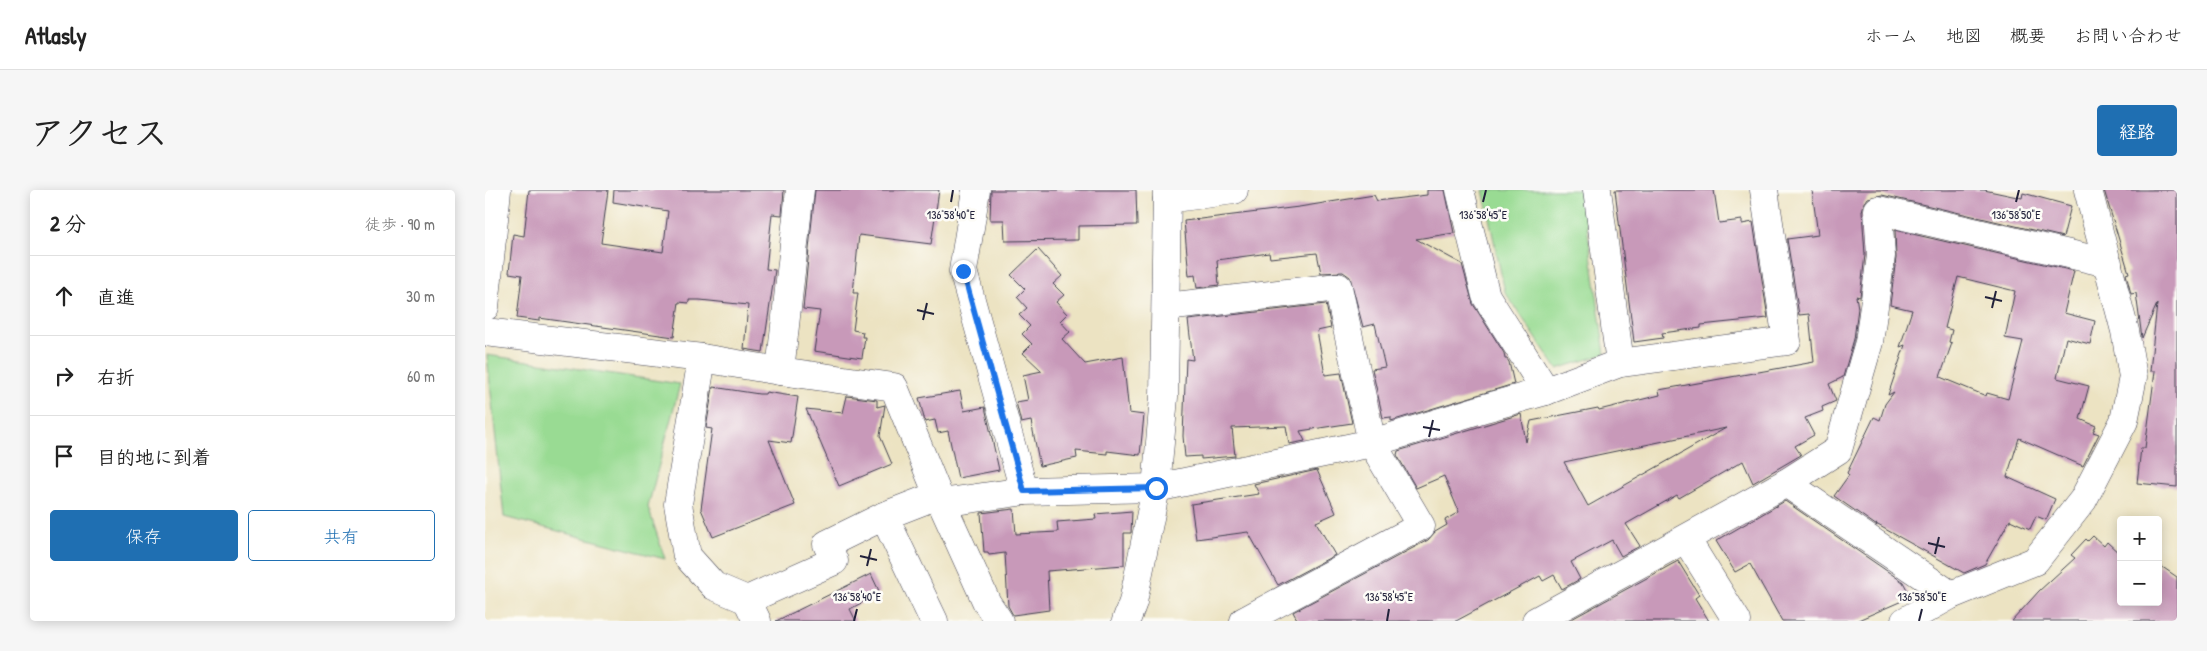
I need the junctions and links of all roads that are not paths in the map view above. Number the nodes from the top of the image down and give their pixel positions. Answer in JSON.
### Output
{"nodes":[{"id":1,"x":497,"y":190,"type":"edge"},
{"id":2,"x":800,"y":190,"type":"edge"},
{"id":3,"x":976,"y":190,"type":"edge"},
{"id":4,"x":1234,"y":190,"type":"edge"},
{"id":5,"x":1460,"y":190,"type":"edge"},
{"id":6,"x":1597,"y":190,"type":"edge"},
{"id":7,"x":1764,"y":190,"type":"edge"},
{"id":8,"x":2088,"y":190,"type":"edge"},
{"id":9,"x":1167,"y":194,"type":"edge"},
{"id":10,"x":2108,"y":263,"type":"junction"},
{"id":11,"x":485,"y":307,"type":"edge"},
{"id":12,"x":1166,"y":307,"type":"junction"},
{"id":13,"x":485,"y":332,"type":"edge"},
{"id":14,"x":702,"y":358,"type":"junction"},
{"id":15,"x":1620,"y":363,"type":"junction"},
{"id":16,"x":780,"y":371,"type":"junction"},
{"id":17,"x":1546,"y":392,"type":"junction"},
{"id":18,"x":1372,"y":443,"type":"junction"},
{"id":19,"x":1786,"y":483,"type":"junction"},
{"id":20,"x":1156,"y":488,"type":"junction"},
{"id":21,"x":1024,"y":491,"type":"junction"},
{"id":22,"x":939,"y":499,"type":"junction"},
{"id":23,"x":884,"y":516,"type":"junction"},
{"id":24,"x":1686,"y":539,"type":"junction"},
{"id":25,"x":1951,"y":595,"type":"junction"},
{"id":26,"x":752,"y":611,"type":"edge"},
{"id":27,"x":934,"y":621,"type":"edge"},
{"id":28,"x":999,"y":621,"type":"edge"},
{"id":29,"x":1125,"y":621,"type":"edge"},
{"id":30,"x":1244,"y":621,"type":"edge"},
{"id":31,"x":1536,"y":621,"type":"edge"},
{"id":32,"x":1737,"y":621,"type":"edge"},
{"id":33,"x":1905,"y":621,"type":"edge"}],
"edges":[{"from":1,"to":11,"type":"street"},
{"from":2,"to":16,"type":"street"},
{"from":3,"to":21,"type":"street"},
{"from":4,"to":9,"type":"street"},
{"from":5,"to":17,"type":"street"},
{"from":6,"to":15,"type":"street"},
{"from":7,"to":15,"type":"street"},
{"from":8,"to":10,"type":"street"},
{"from":9,"to":12,"type":"street"},
{"from":10,"to":19,"type":"street"},
{"from":10,"to":25,"type":"street"},
{"from":12,"to":18,"type":"street"},
{"from":12,"to":20,"type":"street"},
{"from":13,"to":14,"type":"street"},
{"from":14,"to":16,"type":"street"},
{"from":14,"to":26,"type":"street"},
{"from":15,"to":17,"type":"street"},
{"from":16,"to":22,"type":"street"},
{"from":17,"to":18,"type":"street"},
{"from":18,"to":20,"type":"street"},
{"from":18,"to":30,"type":"street"},
{"from":19,"to":24,"type":"street"},
{"from":19,"to":25,"type":"street"},
{"from":20,"to":21,"type":"street"},
{"from":20,"to":29,"type":"street"},
{"from":21,"to":22,"type":"street"},
{"from":22,"to":23,"type":"street"},
{"from":22,"to":28,"type":"street"},
{"from":23,"to":26,"type":"street"},
{"from":23,"to":27,"type":"street"},
{"from":24,"to":31,"type":"street"},
{"from":24,"to":32,"type":"street"},
{"from":25,"to":33,"type":"street"}]}
